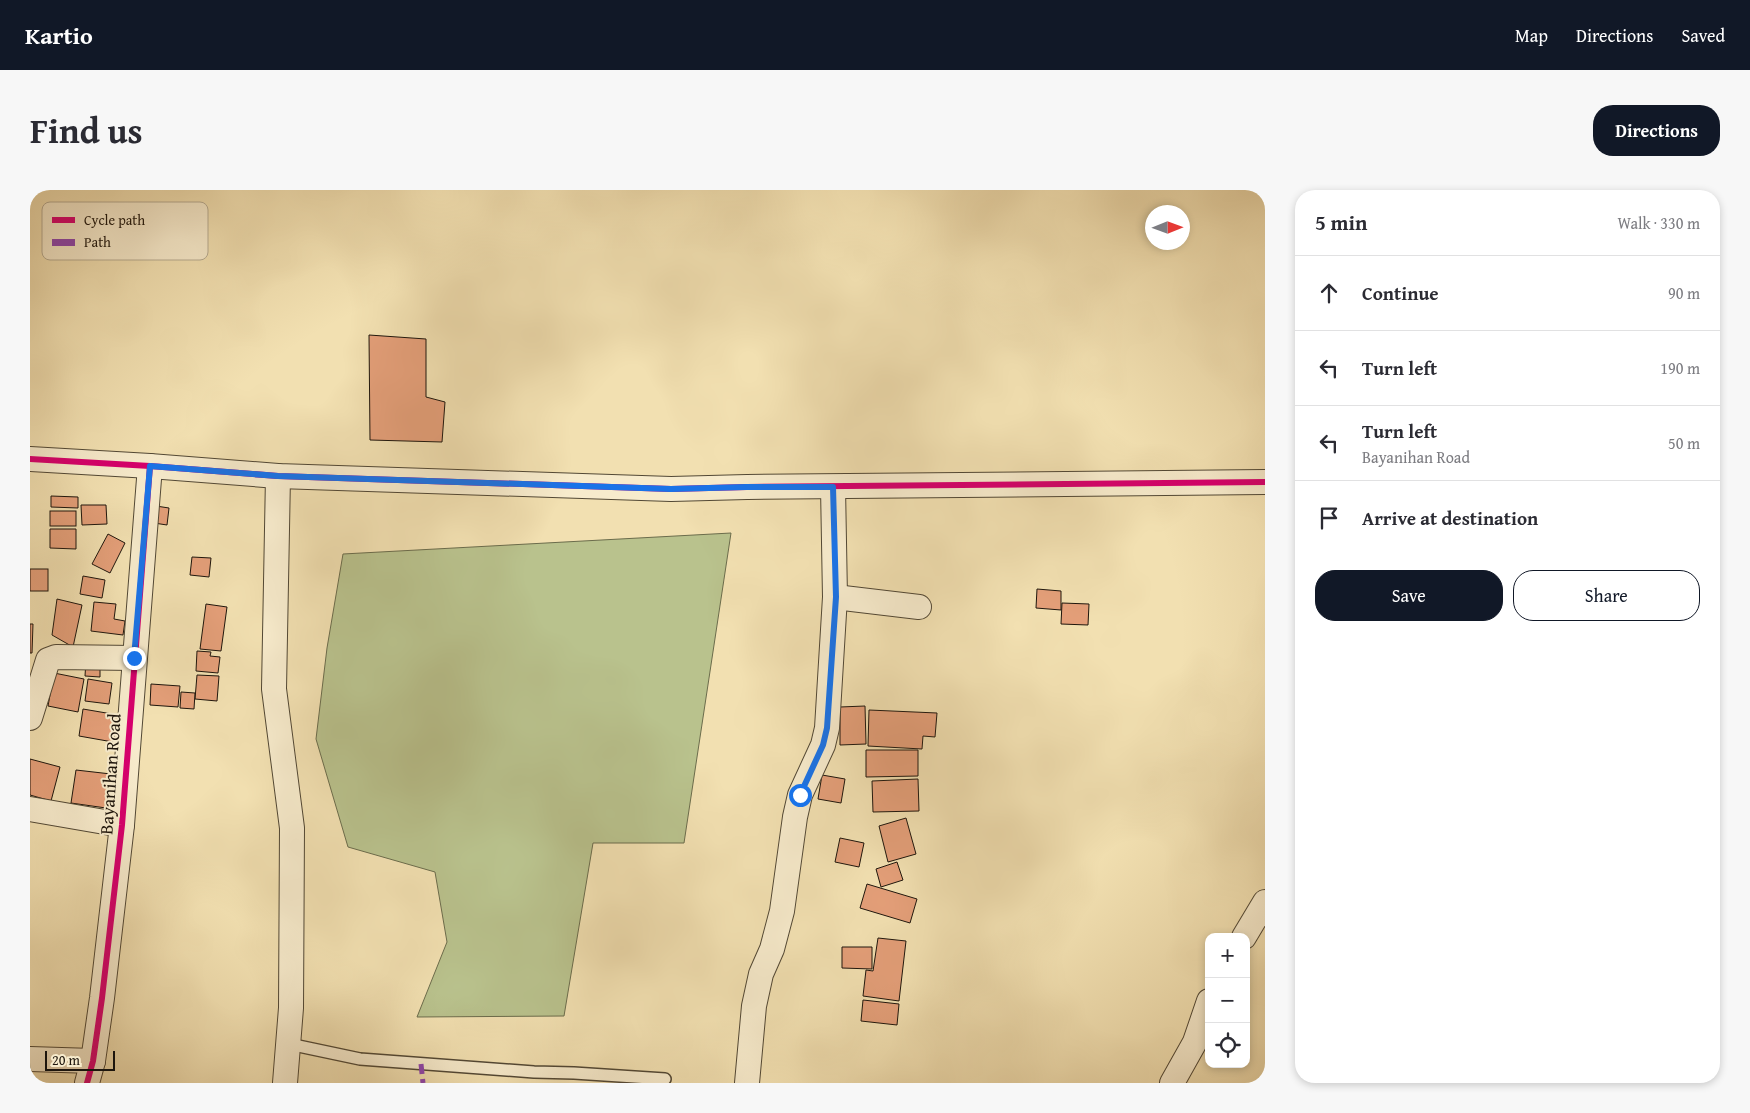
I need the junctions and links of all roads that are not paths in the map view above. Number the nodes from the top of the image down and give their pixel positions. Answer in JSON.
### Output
{"nodes":[{"id":1,"x":30,"y":459,"type":"edge"},
{"id":2,"x":150,"y":466,"type":"junction"},
{"id":3,"x":278,"y":476,"type":"junction"},
{"id":4,"x":1265,"y":482,"type":"edge"},
{"id":5,"x":833,"y":487,"type":"junction"},
{"id":6,"x":836,"y":597,"type":"junction"},
{"id":7,"x":919,"y":607,"type":"dead end"},
{"id":8,"x":134,"y":658,"type":"junction"},
{"id":9,"x":30,"y":718,"type":"edge"},
{"id":10,"x":30,"y":809,"type":"edge"},
{"id":11,"x":122,"y":826,"type":"junction"},
{"id":12,"x":1205,"y":1012,"type":"edge"},
{"id":13,"x":289,"y":1044,"type":"junction"},
{"id":14,"x":30,"y":1059,"type":"edge"},
{"id":15,"x":90,"y":1072,"type":"edge"},
{"id":16,"x":665,"y":1079,"type":"dead end"},
{"id":17,"x":285,"y":1083,"type":"edge"},
{"id":18,"x":747,"y":1083,"type":"edge"},
{"id":19,"x":1172,"y":1083,"type":"edge"}],
"edges":[{"from":1,"to":2,"type":"street"},
{"from":2,"to":3,"type":"street"},
{"from":2,"to":8,"type":"street","name":"Bayanihan Road"},
{"from":3,"to":5,"type":"street"},
{"from":3,"to":13,"type":"street"},
{"from":4,"to":5,"type":"street"},
{"from":5,"to":6,"type":"street"},
{"from":6,"to":7,"type":"street"},
{"from":6,"to":18,"type":"street"},
{"from":8,"to":9,"type":"street"},
{"from":8,"to":11,"type":"street","name":"Bayanihan Road"},
{"from":10,"to":11,"type":"street"},
{"from":11,"to":15,"type":"street","name":"Bayanihan Road"},
{"from":12,"to":19,"type":"street"},
{"from":13,"to":16,"type":"lane"},
{"from":13,"to":17,"type":"street"},
{"from":14,"to":15,"type":"street"}]}
